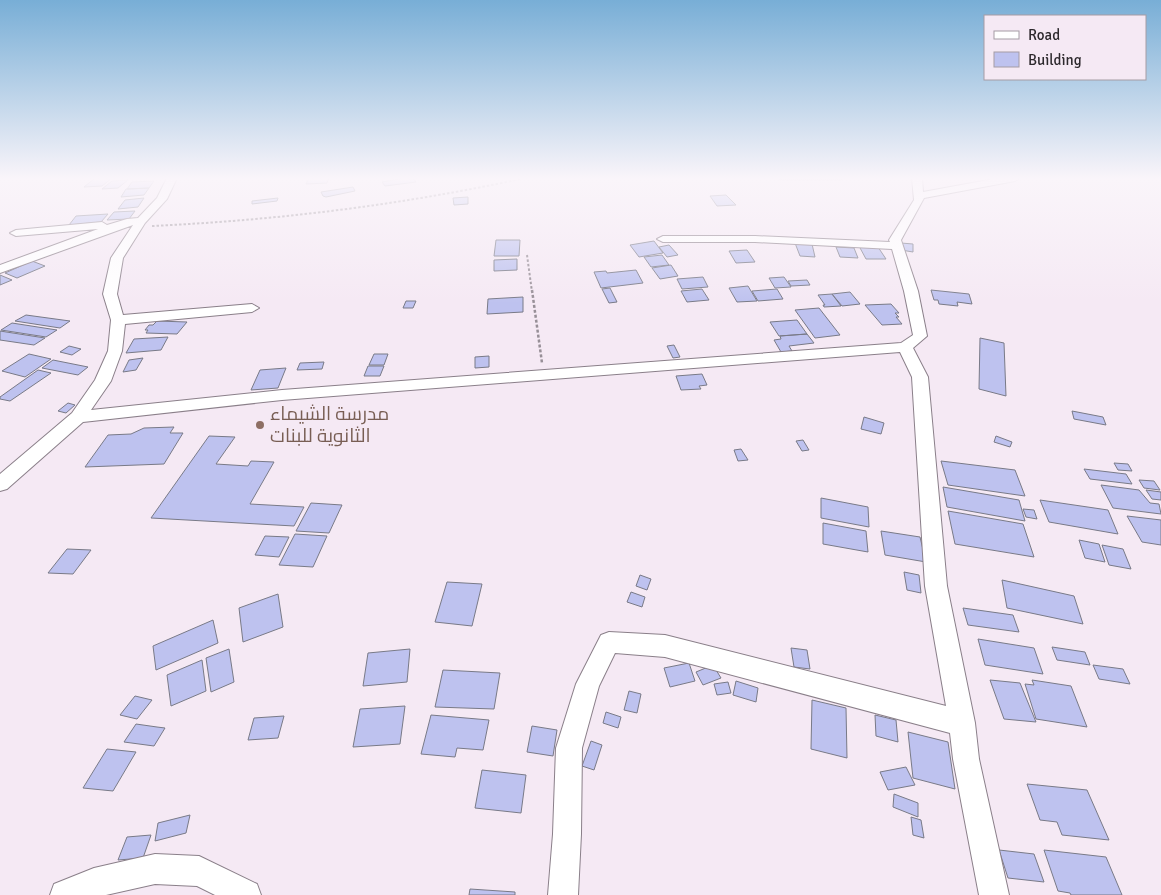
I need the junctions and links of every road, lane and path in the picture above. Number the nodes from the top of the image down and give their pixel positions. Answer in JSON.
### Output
{"nodes":[{"id":1,"x":139,"y":220,"type":"edge"},
{"id":2,"x":254,"y":220,"type":"edge"},
{"id":3,"x":909,"y":220,"type":"edge"},
{"id":4,"x":135,"y":223,"type":"junction"},
{"id":5,"x":16,"y":233,"type":"dead end"},
{"id":6,"x":663,"y":239,"type":"dead end"},
{"id":7,"x":897,"y":246,"type":"junction"},
{"id":8,"x":527,"y":255,"type":"dead end"},
{"id":9,"x":0,"y":269,"type":"edge"},
{"id":10,"x":252,"y":308,"type":"dead end"},
{"id":11,"x":118,"y":320,"type":"junction"},
{"id":12,"x":905,"y":347,"type":"junction"},
{"id":13,"x":544,"y":376,"type":"junction"},
{"id":14,"x":78,"y":417,"type":"junction"},
{"id":15,"x":0,"y":484,"type":"edge"},
{"id":16,"x":962,"y":723,"type":"junction"},
{"id":17,"x":65,"y":895,"type":"edge"},
{"id":18,"x":246,"y":895,"type":"edge"},
{"id":19,"x":562,"y":895,"type":"edge"},
{"id":20,"x":994,"y":895,"type":"edge"}],
"edges":[{"from":1,"to":4,"type":"street"},
{"from":2,"to":4,"type":"path"},
{"from":3,"to":7,"type":"street"},
{"from":4,"to":5,"type":"street"},
{"from":4,"to":9,"type":"street"},
{"from":4,"to":11,"type":"street"},
{"from":6,"to":7,"type":"street"},
{"from":7,"to":12,"type":"street"},
{"from":8,"to":13,"type":"path"},
{"from":10,"to":11,"type":"street"},
{"from":11,"to":14,"type":"street"},
{"from":12,"to":13,"type":"street"},
{"from":12,"to":16,"type":"street"},
{"from":13,"to":14,"type":"street"},
{"from":14,"to":15,"type":"street"},
{"from":16,"to":19,"type":"street"},
{"from":16,"to":20,"type":"street"},
{"from":17,"to":18,"type":"street"}]}
